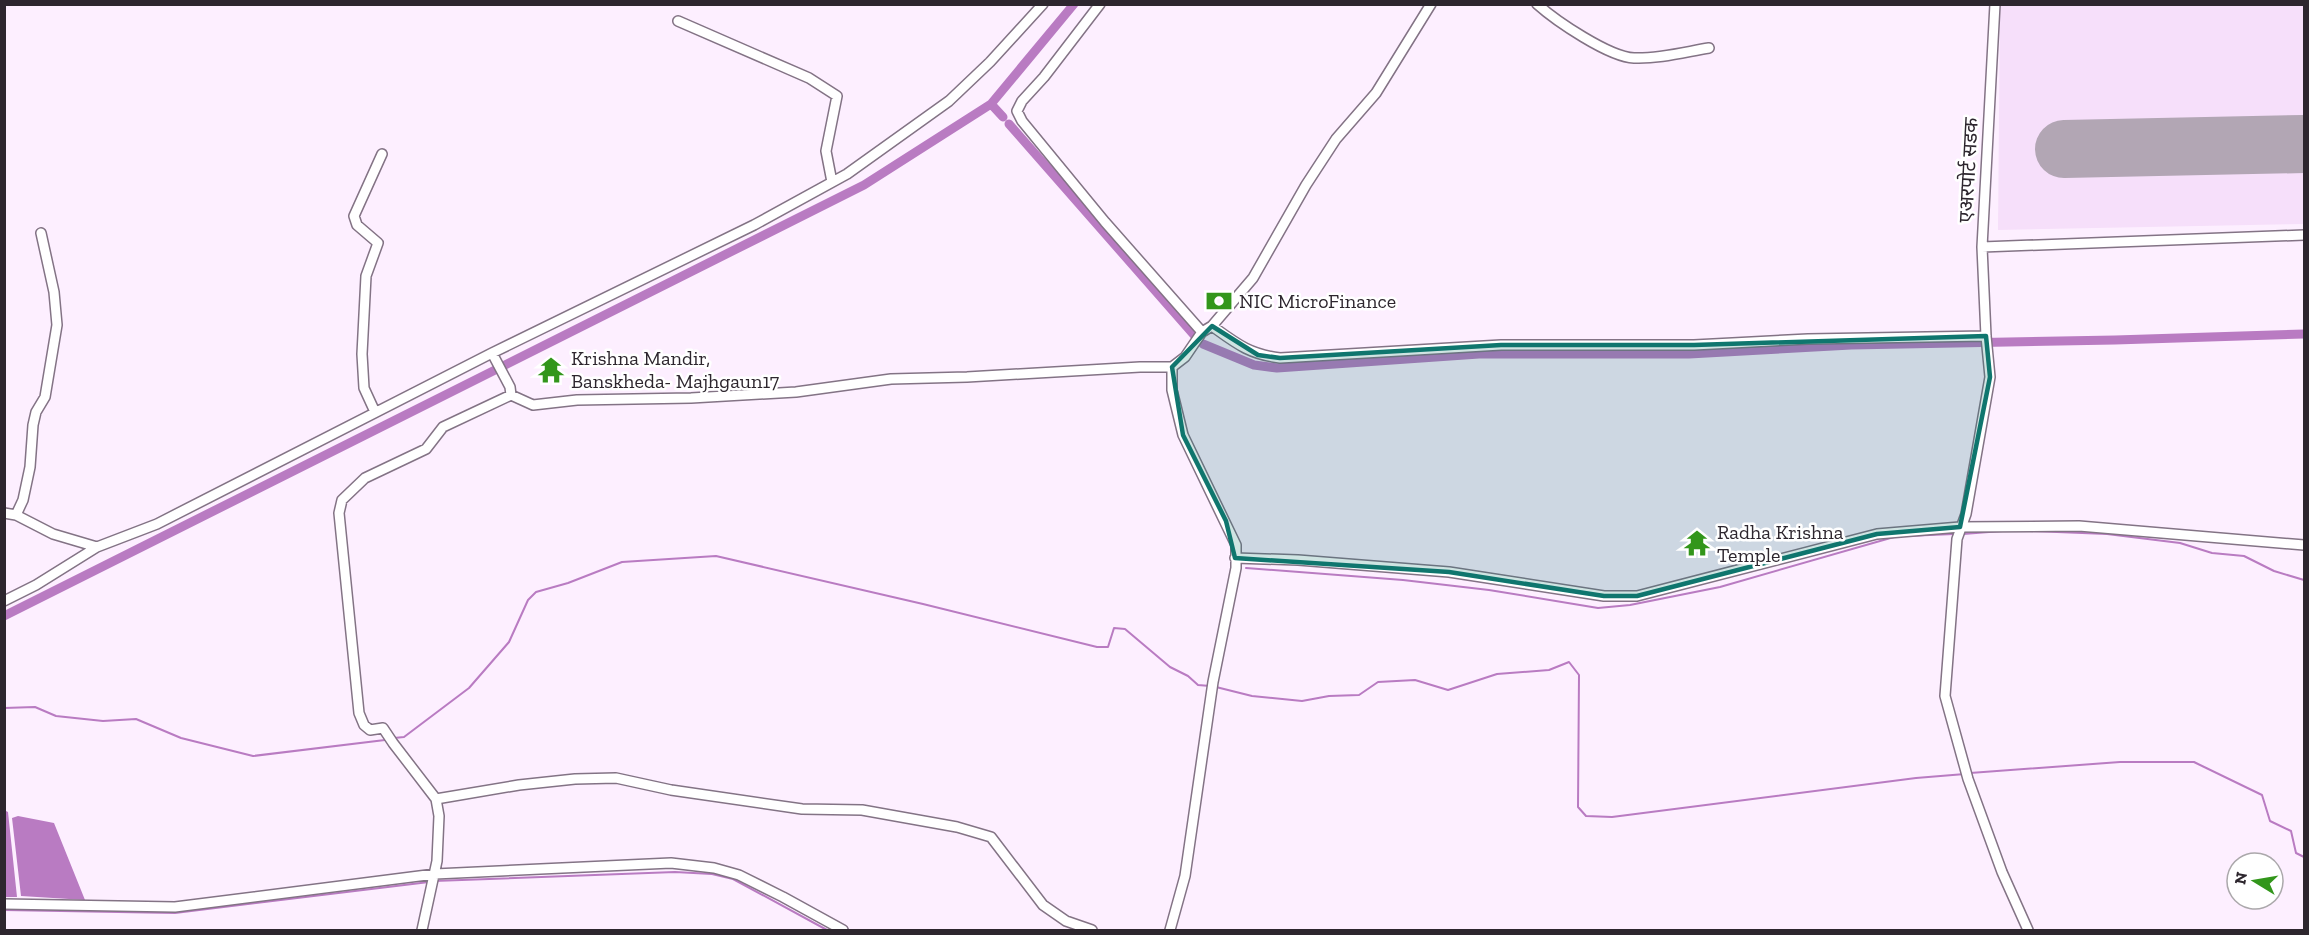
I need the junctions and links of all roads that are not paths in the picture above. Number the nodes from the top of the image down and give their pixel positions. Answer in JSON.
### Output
{"nodes":[{"id":1,"x":1043,"y":4,"type":"edge"},
{"id":2,"x":1100,"y":4,"type":"edge"},
{"id":3,"x":1431,"y":4,"type":"edge"},
{"id":4,"x":1537,"y":4,"type":"edge"},
{"id":5,"x":1995,"y":4,"type":"edge"},
{"id":6,"x":678,"y":21,"type":"dead end"},
{"id":7,"x":1709,"y":48,"type":"dead end"},
{"id":8,"x":382,"y":154,"type":"dead end"},
{"id":9,"x":831,"y":182,"type":"junction"},
{"id":10,"x":40,"y":233,"type":"dead end"},
{"id":11,"x":2304,"y":235,"type":"edge"},
{"id":12,"x":1982,"y":247,"type":"junction"},
{"id":13,"x":1212,"y":327,"type":"junction"},
{"id":14,"x":1202,"y":332,"type":"junction"},
{"id":15,"x":1986,"y":337,"type":"junction"},
{"id":16,"x":492,"y":353,"type":"junction"},
{"id":17,"x":1172,"y":367,"type":"junction"},
{"id":18,"x":510,"y":390,"type":"junction"},
{"id":19,"x":375,"y":412,"type":"junction"},
{"id":20,"x":4,"y":513,"type":"edge"},
{"id":21,"x":16,"y":515,"type":"junction"},
{"id":22,"x":1959,"y":532,"type":"junction"},
{"id":23,"x":2304,"y":545,"type":"edge"},
{"id":24,"x":97,"y":547,"type":"junction"},
{"id":25,"x":1236,"y":558,"type":"junction"},
{"id":26,"x":4,"y":601,"type":"edge"},
{"id":27,"x":436,"y":799,"type":"junction"},
{"id":28,"x":435,"y":879,"type":"junction"},
{"id":29,"x":4,"y":904,"type":"edge"},
{"id":30,"x":422,"y":930,"type":"edge"},
{"id":31,"x":843,"y":930,"type":"edge"},
{"id":32,"x":1092,"y":930,"type":"edge"},
{"id":33,"x":1170,"y":930,"type":"edge"},
{"id":34,"x":2028,"y":930,"type":"edge"}],
"edges":[{"from":1,"to":9,"type":"street"},
{"from":2,"to":14,"type":"street"},
{"from":3,"to":13,"type":"street"},
{"from":4,"to":7,"type":"street"},
{"from":5,"to":12,"type":"street","name":"एअरपोर्ट सडक"},
{"from":6,"to":9,"type":"street"},
{"from":8,"to":19,"type":"street"},
{"from":9,"to":16,"type":"street"},
{"from":10,"to":21,"type":"street"},
{"from":11,"to":12,"type":"street"},
{"from":12,"to":15,"type":"street","name":"एअरपोर्ट सडक"},
{"from":13,"to":14,"type":"street"},
{"from":13,"to":15,"type":"street"},
{"from":14,"to":17,"type":"street"},
{"from":15,"to":22,"type":"street","name":"एअरपोर्ट सडक"},
{"from":16,"to":18,"type":"street"},
{"from":16,"to":19,"type":"street"},
{"from":17,"to":18,"type":"street"},
{"from":17,"to":25,"type":"street"},
{"from":18,"to":27,"type":"street"},
{"from":19,"to":24,"type":"street"},
{"from":20,"to":21,"type":"street"},
{"from":21,"to":24,"type":"street"},
{"from":22,"to":23,"type":"street"},
{"from":22,"to":25,"type":"street"},
{"from":22,"to":34,"type":"street","name":"एअरपोर्ट सडक"},
{"from":24,"to":26,"type":"street"},
{"from":25,"to":33,"type":"street"},
{"from":27,"to":28,"type":"street"},
{"from":27,"to":32,"type":"street"},
{"from":28,"to":29,"type":"street"},
{"from":28,"to":30,"type":"street"},
{"from":28,"to":31,"type":"street"}]}
